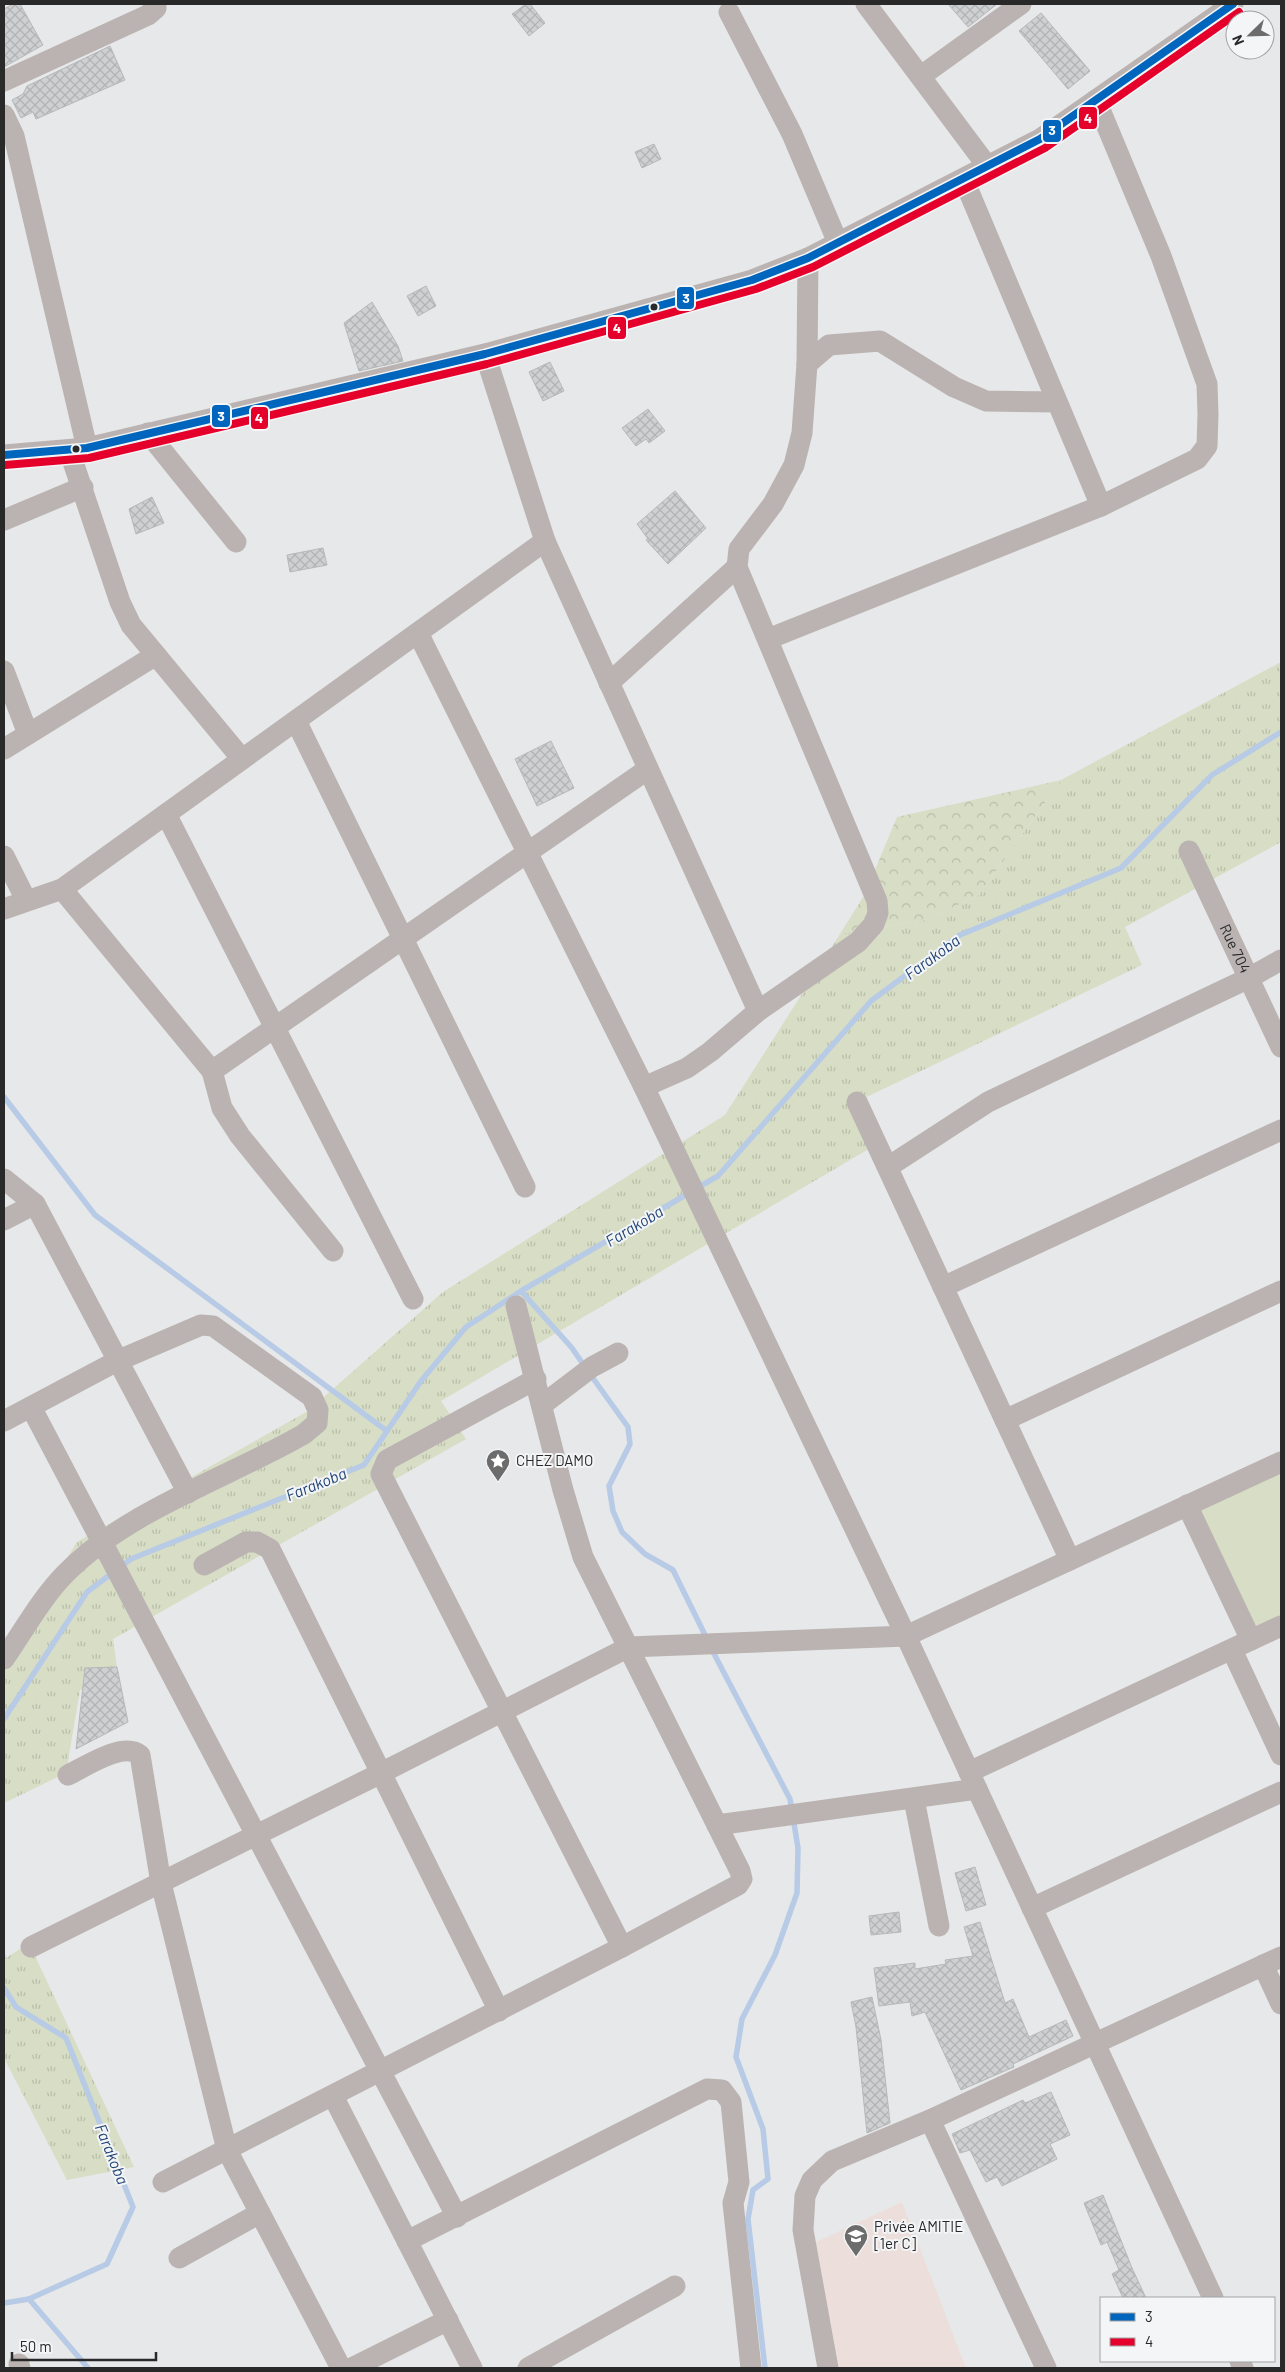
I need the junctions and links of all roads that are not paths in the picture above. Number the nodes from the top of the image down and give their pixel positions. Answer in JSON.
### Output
{"nodes":[{"id":1,"x":156,"y":4,"type":"edge"},
{"id":2,"x":866,"y":4,"type":"edge"},
{"id":3,"x":1021,"y":4,"type":"edge"},
{"id":4,"x":1233,"y":4,"type":"edge"},
{"id":5,"x":729,"y":12,"type":"dead end"},
{"id":6,"x":921,"y":76,"type":"junction"},
{"id":7,"x":4,"y":81,"type":"edge"},
{"id":8,"x":1096,"y":100,"type":"junction"},
{"id":9,"x":4,"y":115,"type":"edge"},
{"id":10,"x":988,"y":167,"type":"junction"},
{"id":11,"x":964,"y":180,"type":"junction"},
{"id":12,"x":838,"y":244,"type":"junction"},
{"id":13,"x":808,"y":258,"type":"junction"},
{"id":14,"x":485,"y":354,"type":"junction"},
{"id":15,"x":807,"y":364,"type":"junction"},
{"id":16,"x":1057,"y":402,"type":"junction"},
{"id":17,"x":148,"y":433,"type":"junction"},
{"id":18,"x":78,"y":449,"type":"junction"},
{"id":19,"x":4,"y":456,"type":"edge"},
{"id":20,"x":83,"y":488,"type":"junction"},
{"id":21,"x":1101,"y":506,"type":"junction"},
{"id":22,"x":4,"y":520,"type":"edge"},
{"id":23,"x":236,"y":542,"type":"dead end"},
{"id":24,"x":545,"y":542,"type":"junction"},
{"id":25,"x":737,"y":567,"type":"junction"},
{"id":26,"x":418,"y":633,"type":"junction"},
{"id":27,"x":768,"y":639,"type":"junction"},
{"id":28,"x":156,"y":655,"type":"junction"},
{"id":29,"x":4,"y":672,"type":"edge"},
{"id":30,"x":609,"y":683,"type":"junction"},
{"id":31,"x":296,"y":721,"type":"junction"},
{"id":32,"x":28,"y":734,"type":"junction"},
{"id":33,"x":4,"y":749,"type":"edge"},
{"id":34,"x":242,"y":759,"type":"junction"},
{"id":35,"x":648,"y":769,"type":"junction"},
{"id":36,"x":166,"y":814,"type":"junction"},
{"id":37,"x":1189,"y":851,"type":"dead end"},
{"id":38,"x":527,"y":852,"type":"junction"},
{"id":39,"x":4,"y":856,"type":"edge"},
{"id":40,"x":62,"y":889,"type":"junction"},
{"id":41,"x":26,"y":900,"type":"junction"},
{"id":42,"x":4,"y":909,"type":"edge"},
{"id":43,"x":402,"y":938,"type":"junction"},
{"id":44,"x":1281,"y":960,"type":"edge"},
{"id":45,"x":1249,"y":978,"type":"junction"},
{"id":46,"x":758,"y":1011,"type":"junction"},
{"id":47,"x":274,"y":1027,"type":"junction"},
{"id":48,"x":1281,"y":1047,"type":"edge"},
{"id":49,"x":212,"y":1071,"type":"junction"},
{"id":50,"x":644,"y":1087,"type":"junction"},
{"id":51,"x":857,"y":1102,"type":"dead end"},
{"id":52,"x":1281,"y":1130,"type":"edge"},
{"id":53,"x":888,"y":1167,"type":"junction"},
{"id":54,"x":4,"y":1179,"type":"edge"},
{"id":55,"x":525,"y":1187,"type":"dead end"},
{"id":56,"x":34,"y":1204,"type":"junction"},
{"id":57,"x":4,"y":1220,"type":"edge"},
{"id":58,"x":333,"y":1251,"type":"dead end"},
{"id":59,"x":943,"y":1287,"type":"junction"},
{"id":60,"x":1281,"y":1291,"type":"edge"},
{"id":61,"x":413,"y":1300,"type":"dead end"},
{"id":62,"x":516,"y":1306,"type":"dead end"},
{"id":63,"x":618,"y":1353,"type":"dead end"},
{"id":64,"x":117,"y":1361,"type":"junction"},
{"id":65,"x":536,"y":1379,"type":"junction"},
{"id":66,"x":542,"y":1404,"type":"junction"},
{"id":67,"x":31,"y":1407,"type":"junction"},
{"id":68,"x":1005,"y":1420,"type":"junction"},
{"id":69,"x":4,"y":1421,"type":"edge"},
{"id":70,"x":1281,"y":1462,"type":"edge"},
{"id":71,"x":188,"y":1493,"type":"junction"},
{"id":72,"x":1187,"y":1505,"type":"junction"},
{"id":73,"x":106,"y":1549,"type":"junction"},
{"id":74,"x":1070,"y":1560,"type":"junction"},
{"id":75,"x":204,"y":1565,"type":"dead end"},
{"id":76,"x":1281,"y":1626,"type":"edge"},
{"id":77,"x":906,"y":1636,"type":"junction"},
{"id":78,"x":1251,"y":1640,"type":"junction"},
{"id":79,"x":629,"y":1646,"type":"junction"},
{"id":80,"x":1232,"y":1650,"type":"junction"},
{"id":81,"x":4,"y":1658,"type":"edge"},
{"id":82,"x":502,"y":1712,"type":"junction"},
{"id":83,"x":1281,"y":1755,"type":"edge"},
{"id":84,"x":381,"y":1773,"type":"junction"},
{"id":85,"x":68,"y":1775,"type":"dead end"},
{"id":86,"x":973,"y":1781,"type":"junction"},
{"id":87,"x":1281,"y":1792,"type":"edge"},
{"id":88,"x":914,"y":1799,"type":"junction"},
{"id":89,"x":717,"y":1825,"type":"junction"},
{"id":90,"x":258,"y":1834,"type":"junction"},
{"id":91,"x":160,"y":1883,"type":"junction"},
{"id":92,"x":1032,"y":1908,"type":"junction"},
{"id":93,"x":939,"y":1926,"type":"dead end"},
{"id":94,"x":31,"y":1947,"type":"dead end"},
{"id":95,"x":622,"y":1947,"type":"junction"},
{"id":96,"x":1272,"y":1961,"type":"edge"},
{"id":97,"x":1281,"y":2004,"type":"edge"},
{"id":98,"x":499,"y":2011,"type":"junction"},
{"id":99,"x":1095,"y":2043,"type":"junction"},
{"id":100,"x":381,"y":2071,"type":"junction"},
{"id":101,"x":333,"y":2096,"type":"junction"},
{"id":102,"x":930,"y":2120,"type":"junction"},
{"id":103,"x":227,"y":2150,"type":"junction"},
{"id":104,"x":163,"y":2182,"type":"dead end"},
{"id":105,"x":260,"y":2213,"type":"junction"},
{"id":106,"x":457,"y":2217,"type":"junction"},
{"id":107,"x":407,"y":2241,"type":"junction"},
{"id":108,"x":179,"y":2258,"type":"dead end"},
{"id":109,"x":675,"y":2286,"type":"dead end"},
{"id":110,"x":1213,"y":2297,"type":"edge"},
{"id":111,"x":448,"y":2320,"type":"junction"},
{"id":112,"x":341,"y":2368,"type":"edge"},
{"id":113,"x":352,"y":2368,"type":"edge"},
{"id":114,"x":472,"y":2368,"type":"edge"},
{"id":115,"x":528,"y":2368,"type":"edge"},
{"id":116,"x":751,"y":2368,"type":"edge"},
{"id":117,"x":828,"y":2368,"type":"edge"},
{"id":118,"x":1046,"y":2368,"type":"edge"}],
"edges":[{"from":1,"to":7,"type":"street"},
{"from":2,"to":6,"type":"street"},
{"from":3,"to":6,"type":"street"},
{"from":4,"to":8,"type":"street"},
{"from":5,"to":12,"type":"street"},
{"from":6,"to":10,"type":"street"},
{"from":8,"to":10,"type":"street"},
{"from":8,"to":21,"type":"street"},
{"from":9,"to":18,"type":"street"},
{"from":10,"to":11,"type":"street"},
{"from":11,"to":12,"type":"street"},
{"from":11,"to":16,"type":"street"},
{"from":12,"to":13,"type":"street"},
{"from":13,"to":14,"type":"street"},
{"from":13,"to":15,"type":"street"},
{"from":14,"to":17,"type":"street"},
{"from":14,"to":24,"type":"street"},
{"from":15,"to":16,"type":"street"},
{"from":15,"to":25,"type":"street"},
{"from":16,"to":21,"type":"street"},
{"from":17,"to":18,"type":"street"},
{"from":17,"to":23,"type":"street"},
{"from":18,"to":19,"type":"street"},
{"from":18,"to":20,"type":"street"},
{"from":20,"to":22,"type":"street"},
{"from":20,"to":28,"type":"street"},
{"from":21,"to":27,"type":"street"},
{"from":24,"to":26,"type":"street"},
{"from":24,"to":30,"type":"street"},
{"from":25,"to":27,"type":"street"},
{"from":25,"to":30,"type":"street"},
{"from":26,"to":31,"type":"street"},
{"from":26,"to":38,"type":"street"},
{"from":27,"to":46,"type":"street"},
{"from":28,"to":32,"type":"street"},
{"from":28,"to":34,"type":"street"},
{"from":29,"to":32,"type":"street"},
{"from":30,"to":35,"type":"street"},
{"from":31,"to":34,"type":"street"},
{"from":31,"to":43,"type":"street"},
{"from":32,"to":33,"type":"street"},
{"from":34,"to":36,"type":"street"},
{"from":35,"to":38,"type":"street"},
{"from":35,"to":46,"type":"street"},
{"from":36,"to":40,"type":"street"},
{"from":36,"to":47,"type":"street"},
{"from":37,"to":45,"type":"street","name":"Rue 704"},
{"from":38,"to":43,"type":"street"},
{"from":38,"to":50,"type":"street"},
{"from":39,"to":41,"type":"street"},
{"from":40,"to":41,"type":"street"},
{"from":40,"to":49,"type":"street"},
{"from":41,"to":42,"type":"street"},
{"from":43,"to":47,"type":"street"},
{"from":43,"to":55,"type":"street"},
{"from":44,"to":45,"type":"street"},
{"from":45,"to":48,"type":"street","name":"Rue 704"},
{"from":45,"to":53,"type":"street"},
{"from":46,"to":50,"type":"street"},
{"from":47,"to":49,"type":"street"},
{"from":47,"to":61,"type":"street"},
{"from":49,"to":58,"type":"street"},
{"from":50,"to":77,"type":"street"},
{"from":51,"to":53,"type":"street"},
{"from":52,"to":59,"type":"street"},
{"from":53,"to":59,"type":"street"},
{"from":54,"to":56,"type":"street"},
{"from":56,"to":57,"type":"street"},
{"from":56,"to":64,"type":"street"},
{"from":59,"to":68,"type":"street"},
{"from":60,"to":68,"type":"street"},
{"from":62,"to":65,"type":"street"},
{"from":63,"to":66,"type":"street"},
{"from":64,"to":67,"type":"street"},
{"from":64,"to":71,"type":"street"},
{"from":64,"to":71,"type":"street"},
{"from":65,"to":66,"type":"street"},
{"from":65,"to":82,"type":"street"},
{"from":66,"to":79,"type":"street"},
{"from":67,"to":69,"type":"street"},
{"from":67,"to":73,"type":"street"},
{"from":68,"to":74,"type":"street"},
{"from":70,"to":72,"type":"street"},
{"from":71,"to":73,"type":"street"},
{"from":72,"to":74,"type":"street"},
{"from":72,"to":78,"type":"street"},
{"from":73,"to":81,"type":"street"},
{"from":73,"to":90,"type":"street"},
{"from":74,"to":77,"type":"street"},
{"from":75,"to":84,"type":"street"},
{"from":76,"to":78,"type":"street"},
{"from":77,"to":79,"type":"street"},
{"from":77,"to":86,"type":"street"},
{"from":78,"to":80,"type":"street"},
{"from":79,"to":82,"type":"street"},
{"from":79,"to":89,"type":"street"},
{"from":80,"to":83,"type":"street"},
{"from":80,"to":86,"type":"street"},
{"from":82,"to":84,"type":"street"},
{"from":82,"to":95,"type":"street"},
{"from":84,"to":90,"type":"street"},
{"from":84,"to":98,"type":"street"},
{"from":85,"to":91,"type":"street"},
{"from":86,"to":88,"type":"street"},
{"from":86,"to":92,"type":"street"},
{"from":87,"to":92,"type":"street"},
{"from":88,"to":89,"type":"street"},
{"from":88,"to":93,"type":"street"},
{"from":89,"to":95,"type":"street"},
{"from":90,"to":91,"type":"street"},
{"from":90,"to":100,"type":"street"},
{"from":91,"to":94,"type":"street"},
{"from":91,"to":103,"type":"street"},
{"from":92,"to":99,"type":"street"},
{"from":95,"to":98,"type":"street"},
{"from":96,"to":97,"type":"street"},
{"from":96,"to":99,"type":"street"},
{"from":98,"to":100,"type":"street"},
{"from":99,"to":102,"type":"street"},
{"from":99,"to":110,"type":"street"},
{"from":100,"to":101,"type":"street"},
{"from":100,"to":106,"type":"street"},
{"from":101,"to":103,"type":"street"},
{"from":101,"to":107,"type":"street"},
{"from":102,"to":117,"type":"street"},
{"from":102,"to":118,"type":"street"},
{"from":103,"to":104,"type":"street"},
{"from":103,"to":105,"type":"street"},
{"from":105,"to":108,"type":"street"},
{"from":105,"to":112,"type":"street"},
{"from":106,"to":107,"type":"street"},
{"from":106,"to":116,"type":"street"},
{"from":107,"to":111,"type":"street"},
{"from":109,"to":115,"type":"street"},
{"from":111,"to":113,"type":"street"},
{"from":111,"to":114,"type":"street"}]}
